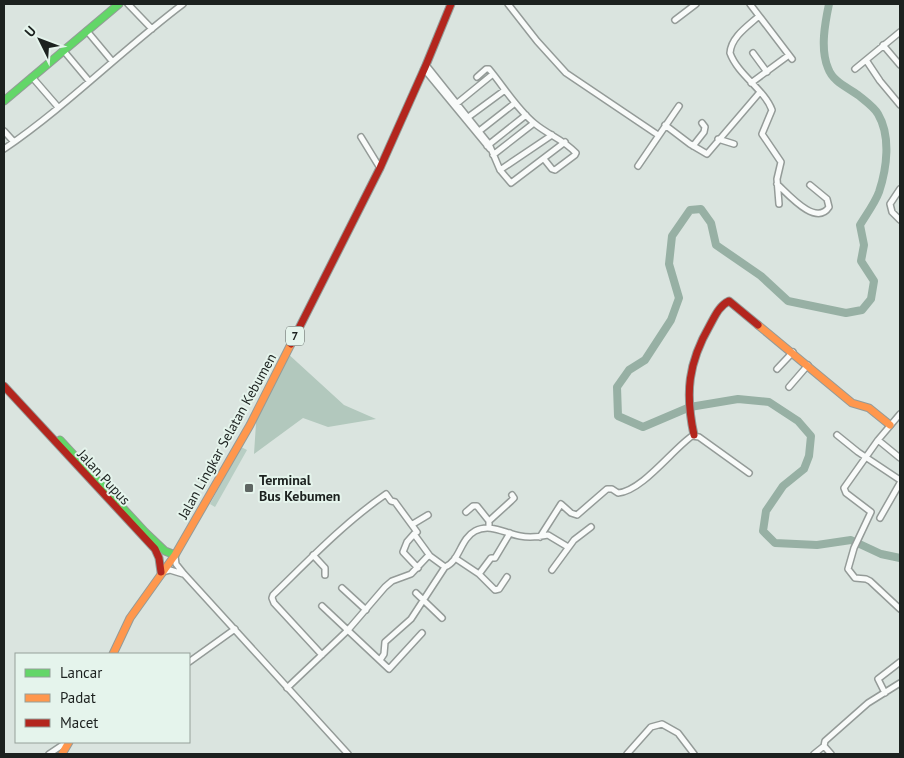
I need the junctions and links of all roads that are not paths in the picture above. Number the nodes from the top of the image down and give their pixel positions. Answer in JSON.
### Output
{"nodes":[{"id":1,"x":119,"y":4,"type":"edge"},
{"id":2,"x":128,"y":4,"type":"edge"},
{"id":3,"x":183,"y":4,"type":"edge"},
{"id":4,"x":451,"y":4,"type":"edge"},
{"id":5,"x":508,"y":4,"type":"edge"},
{"id":6,"x":696,"y":4,"type":"edge"},
{"id":7,"x":750,"y":4,"type":"edge"},
{"id":8,"x":760,"y":16,"type":"junction"},
{"id":9,"x":675,"y":20,"type":"dead end"},
{"id":10,"x":152,"y":29,"type":"junction"},
{"id":11,"x":87,"y":30,"type":"junction"},
{"id":12,"x":900,"y":32,"type":"edge"},
{"id":13,"x":883,"y":45,"type":"junction"},
{"id":14,"x":63,"y":50,"type":"junction"},
{"id":15,"x":753,"y":53,"type":"dead end"},
{"id":16,"x":866,"y":60,"type":"junction"},
{"id":17,"x":112,"y":61,"type":"junction"},
{"id":18,"x":900,"y":65,"type":"edge"},
{"id":19,"x":425,"y":67,"type":"junction"},
{"id":20,"x":855,"y":69,"type":"dead end"},
{"id":21,"x":767,"y":72,"type":"junction"},
{"id":22,"x":494,"y":74,"type":"junction"},
{"id":23,"x":32,"y":77,"type":"junction"},
{"id":24,"x":477,"y":77,"type":"dead end"},
{"id":25,"x":89,"y":81,"type":"junction"},
{"id":26,"x":751,"y":83,"type":"junction"},
{"id":27,"x":505,"y":90,"type":"junction"},
{"id":28,"x":760,"y":92,"type":"junction"},
{"id":29,"x":898,"y":97,"type":"edge"},
{"id":30,"x":4,"y":101,"type":"edge"},
{"id":31,"x":515,"y":103,"type":"junction"},
{"id":32,"x":456,"y":104,"type":"junction"},
{"id":33,"x":679,"y":106,"type":"dead end"},
{"id":34,"x":900,"y":106,"type":"edge"},
{"id":35,"x":58,"y":107,"type":"junction"},
{"id":36,"x":526,"y":115,"type":"junction"},
{"id":37,"x":467,"y":118,"type":"junction"},
{"id":38,"x":702,"y":123,"type":"dead end"},
{"id":39,"x":534,"y":124,"type":"junction"},
{"id":40,"x":665,"y":125,"type":"junction"},
{"id":41,"x":4,"y":131,"type":"edge"},
{"id":42,"x":478,"y":132,"type":"junction"},
{"id":43,"x":502,"y":133,"type":"junction"},
{"id":44,"x":552,"y":135,"type":"junction"},
{"id":45,"x":658,"y":135,"type":"junction"},
{"id":46,"x":361,"y":137,"type":"dead end"},
{"id":47,"x":718,"y":139,"type":"junction"},
{"id":48,"x":14,"y":142,"type":"junction"},
{"id":49,"x":509,"y":142,"type":"junction"},
{"id":50,"x":565,"y":142,"type":"junction"},
{"id":51,"x":734,"y":144,"type":"dead end"},
{"id":52,"x":489,"y":146,"type":"junction"},
{"id":53,"x":693,"y":146,"type":"junction"},
{"id":54,"x":4,"y":149,"type":"edge"},
{"id":55,"x":493,"y":155,"type":"junction"},
{"id":56,"x":544,"y":159,"type":"junction"},
{"id":57,"x":638,"y":166,"type":"dead end"},
{"id":58,"x":380,"y":168,"type":"junction"},
{"id":59,"x":500,"y":170,"type":"junction"},
{"id":60,"x":777,"y":184,"type":"junction"},
{"id":61,"x":810,"y":184,"type":"dead end"},
{"id":62,"x":900,"y":189,"type":"edge"},
{"id":63,"x":779,"y":204,"type":"dead end"},
{"id":64,"x":900,"y":220,"type":"edge"},
{"id":65,"x":793,"y":352,"type":"junction"},
{"id":66,"x":808,"y":365,"type":"junction"},
{"id":67,"x":777,"y":369,"type":"dead end"},
{"id":68,"x":4,"y":380,"type":"edge"},
{"id":69,"x":4,"y":386,"type":"edge"},
{"id":70,"x":789,"y":387,"type":"dead end"},
{"id":71,"x":900,"y":414,"type":"edge"},
{"id":72,"x":890,"y":426,"type":"junction"},
{"id":73,"x":694,"y":435,"type":"junction"},
{"id":74,"x":837,"y":435,"type":"dead end"},
{"id":75,"x":878,"y":440,"type":"junction"},
{"id":76,"x":866,"y":457,"type":"junction"},
{"id":77,"x":900,"y":458,"type":"edge"},
{"id":78,"x":750,"y":473,"type":"dead end"},
{"id":79,"x":900,"y":482,"type":"edge"},
{"id":80,"x":512,"y":495,"type":"dead end"},
{"id":81,"x":466,"y":512,"type":"dead end"},
{"id":82,"x":428,"y":515,"type":"dead end"},
{"id":83,"x":880,"y":518,"type":"dead end"},
{"id":84,"x":413,"y":524,"type":"junction"},
{"id":85,"x":489,"y":524,"type":"junction"},
{"id":86,"x":591,"y":527,"type":"dead end"},
{"id":87,"x":417,"y":532,"type":"junction"},
{"id":88,"x":510,"y":533,"type":"junction"},
{"id":89,"x":540,"y":537,"type":"junction"},
{"id":90,"x":568,"y":547,"type":"junction"},
{"id":91,"x":174,"y":555,"type":"junction"},
{"id":92,"x":313,"y":555,"type":"junction"},
{"id":93,"x":430,"y":556,"type":"junction"},
{"id":94,"x":455,"y":558,"type":"junction"},
{"id":95,"x":445,"y":567,"type":"junction"},
{"id":96,"x":418,"y":568,"type":"junction"},
{"id":97,"x":552,"y":570,"type":"dead end"},
{"id":98,"x":161,"y":572,"type":"junction"},
{"id":99,"x":184,"y":574,"type":"junction"},
{"id":100,"x":480,"y":574,"type":"junction"},
{"id":101,"x":325,"y":575,"type":"dead end"},
{"id":102,"x":507,"y":577,"type":"dead end"},
{"id":103,"x":342,"y":588,"type":"dead end"},
{"id":104,"x":416,"y":593,"type":"dead end"},
{"id":105,"x":422,"y":599,"type":"junction"},
{"id":106,"x":322,"y":606,"type":"dead end"},
{"id":107,"x":900,"y":609,"type":"edge"},
{"id":108,"x":366,"y":610,"type":"junction"},
{"id":109,"x":442,"y":618,"type":"dead end"},
{"id":110,"x":235,"y":629,"type":"junction"},
{"id":111,"x":348,"y":630,"type":"junction"},
{"id":112,"x":422,"y":633,"type":"dead end"},
{"id":113,"x":113,"y":653,"type":"edge"},
{"id":114,"x":322,"y":655,"type":"junction"},
{"id":115,"x":380,"y":660,"type":"junction"},
{"id":116,"x":190,"y":661,"type":"edge"},
{"id":117,"x":900,"y":662,"type":"edge"},
{"id":118,"x":900,"y":683,"type":"edge"},
{"id":119,"x":287,"y":688,"type":"junction"},
{"id":120,"x":885,"y":693,"type":"junction"},
{"id":121,"x":66,"y":743,"type":"edge"},
{"id":122,"x":824,"y":746,"type":"junction"},
{"id":123,"x":49,"y":754,"type":"edge"},
{"id":124,"x":348,"y":754,"type":"edge"},
{"id":125,"x":627,"y":754,"type":"edge"},
{"id":126,"x":693,"y":754,"type":"edge"},
{"id":127,"x":814,"y":754,"type":"edge"},
{"id":128,"x":831,"y":754,"type":"edge"}],
"edges":[{"from":1,"to":11,"type":"main road"},
{"from":2,"to":10,"type":"street"},
{"from":3,"to":10,"type":"street"},
{"from":4,"to":19,"type":"main road","name":"Jalan Lingkar Selatan Kebumen","number":"7"},
{"from":5,"to":45,"type":"street"},
{"from":6,"to":9,"type":"street"},
{"from":7,"to":8,"type":"street"},
{"from":8,"to":21,"type":"street"},
{"from":8,"to":26,"type":"street"},
{"from":10,"to":17,"type":"street"},
{"from":11,"to":14,"type":"main road"},
{"from":11,"to":17,"type":"street"},
{"from":12,"to":13,"type":"street"},
{"from":13,"to":16,"type":"street"},
{"from":13,"to":18,"type":"street"},
{"from":14,"to":23,"type":"main road"},
{"from":14,"to":25,"type":"street"},
{"from":15,"to":21,"type":"street"},
{"from":16,"to":20,"type":"street"},
{"from":16,"to":29,"type":"street"},
{"from":17,"to":25,"type":"street"},
{"from":19,"to":32,"type":"street"},
{"from":19,"to":58,"type":"main road","name":"Jalan Lingkar Selatan Kebumen","number":"7"},
{"from":21,"to":26,"type":"street"},
{"from":22,"to":24,"type":"street"},
{"from":22,"to":27,"type":"street"},
{"from":22,"to":32,"type":"street"},
{"from":23,"to":30,"type":"main road"},
{"from":23,"to":35,"type":"street"},
{"from":25,"to":35,"type":"street"},
{"from":26,"to":28,"type":"street"},
{"from":27,"to":31,"type":"street"},
{"from":27,"to":37,"type":"street"},
{"from":28,"to":47,"type":"street"},
{"from":28,"to":60,"type":"street"},
{"from":29,"to":34,"type":"street"},
{"from":31,"to":36,"type":"street"},
{"from":31,"to":42,"type":"street"},
{"from":32,"to":37,"type":"street"},
{"from":33,"to":40,"type":"street"},
{"from":35,"to":48,"type":"street"},
{"from":36,"to":39,"type":"street"},
{"from":36,"to":43,"type":"street"},
{"from":37,"to":42,"type":"street"},
{"from":38,"to":53,"type":"street"},
{"from":39,"to":44,"type":"street"},
{"from":39,"to":49,"type":"street"},
{"from":40,"to":45,"type":"street"},
{"from":40,"to":53,"type":"street"},
{"from":41,"to":48,"type":"street"},
{"from":42,"to":52,"type":"street"},
{"from":43,"to":49,"type":"street"},
{"from":43,"to":52,"type":"street"},
{"from":44,"to":50,"type":"street"},
{"from":44,"to":59,"type":"street"},
{"from":45,"to":57,"type":"street"},
{"from":46,"to":58,"type":"street"},
{"from":47,"to":51,"type":"street"},
{"from":47,"to":53,"type":"street"},
{"from":48,"to":54,"type":"street"},
{"from":49,"to":55,"type":"street"},
{"from":50,"to":56,"type":"street"},
{"from":50,"to":56,"type":"street"},
{"from":52,"to":55,"type":"street"},
{"from":55,"to":59,"type":"street"},
{"from":56,"to":59,"type":"street"},
{"from":58,"to":91,"type":"main road","name":"Jalan Lingkar Selatan Kebumen","number":"7"},
{"from":60,"to":61,"type":"street"},
{"from":60,"to":63,"type":"street"},
{"from":62,"to":64,"type":"street"},
{"from":65,"to":66,"type":"main road"},
{"from":65,"to":67,"type":"street"},
{"from":65,"to":73,"type":"main road"},
{"from":66,"to":70,"type":"street"},
{"from":66,"to":72,"type":"main road"},
{"from":68,"to":91,"type":"main road","name":"Jalan Pupus"},
{"from":69,"to":98,"type":"main road","name":"Jalan Pupus"},
{"from":71,"to":72,"type":"street"},
{"from":72,"to":75,"type":"street"},
{"from":73,"to":78,"type":"street"},
{"from":73,"to":89,"type":"street"},
{"from":74,"to":76,"type":"street"},
{"from":75,"to":76,"type":"street"},
{"from":75,"to":77,"type":"street"},
{"from":76,"to":79,"type":"street"},
{"from":76,"to":107,"type":"street"},
{"from":79,"to":83,"type":"street"},
{"from":80,"to":85,"type":"street"},
{"from":81,"to":85,"type":"street"},
{"from":82,"to":84,"type":"street"},
{"from":84,"to":87,"type":"street"},
{"from":84,"to":92,"type":"street"},
{"from":85,"to":88,"type":"street"},
{"from":85,"to":94,"type":"street"},
{"from":86,"to":90,"type":"street"},
{"from":87,"to":93,"type":"street"},
{"from":87,"to":96,"type":"street"},
{"from":88,"to":89,"type":"street"},
{"from":88,"to":100,"type":"street"},
{"from":89,"to":90,"type":"street"},
{"from":90,"to":97,"type":"street"},
{"from":91,"to":98,"type":"main road","name":"Jalan Lingkar Selatan Kebumen","number":"7"},
{"from":91,"to":99,"type":"street","name":"Jalan Pupus"},
{"from":92,"to":101,"type":"street"},
{"from":92,"to":114,"type":"street"},
{"from":93,"to":95,"type":"street"},
{"from":93,"to":96,"type":"street"},
{"from":94,"to":95,"type":"street"},
{"from":94,"to":100,"type":"street"},
{"from":95,"to":105,"type":"street"},
{"from":96,"to":108,"type":"street"},
{"from":98,"to":99,"type":"street"},
{"from":98,"to":113,"type":"main road","name":"Jalan Lingkar Selatan Kebumen","number":"7"},
{"from":99,"to":110,"type":"street","name":"Jalan Pupus"},
{"from":100,"to":102,"type":"street"},
{"from":103,"to":108,"type":"street"},
{"from":104,"to":105,"type":"street"},
{"from":105,"to":109,"type":"street"},
{"from":105,"to":115,"type":"street"},
{"from":106,"to":111,"type":"street"},
{"from":108,"to":111,"type":"street"},
{"from":110,"to":116,"type":"street"},
{"from":110,"to":119,"type":"street","name":"Jalan Pupus"},
{"from":111,"to":114,"type":"street"},
{"from":111,"to":115,"type":"street"},
{"from":112,"to":115,"type":"street"},
{"from":114,"to":119,"type":"street"},
{"from":117,"to":120,"type":"street"},
{"from":118,"to":120,"type":"street"},
{"from":119,"to":124,"type":"street","name":"Jalan Pupus"},
{"from":120,"to":122,"type":"street"},
{"from":121,"to":123,"type":"street"},
{"from":122,"to":127,"type":"street"},
{"from":122,"to":128,"type":"street"},
{"from":125,"to":126,"type":"street"}]}
